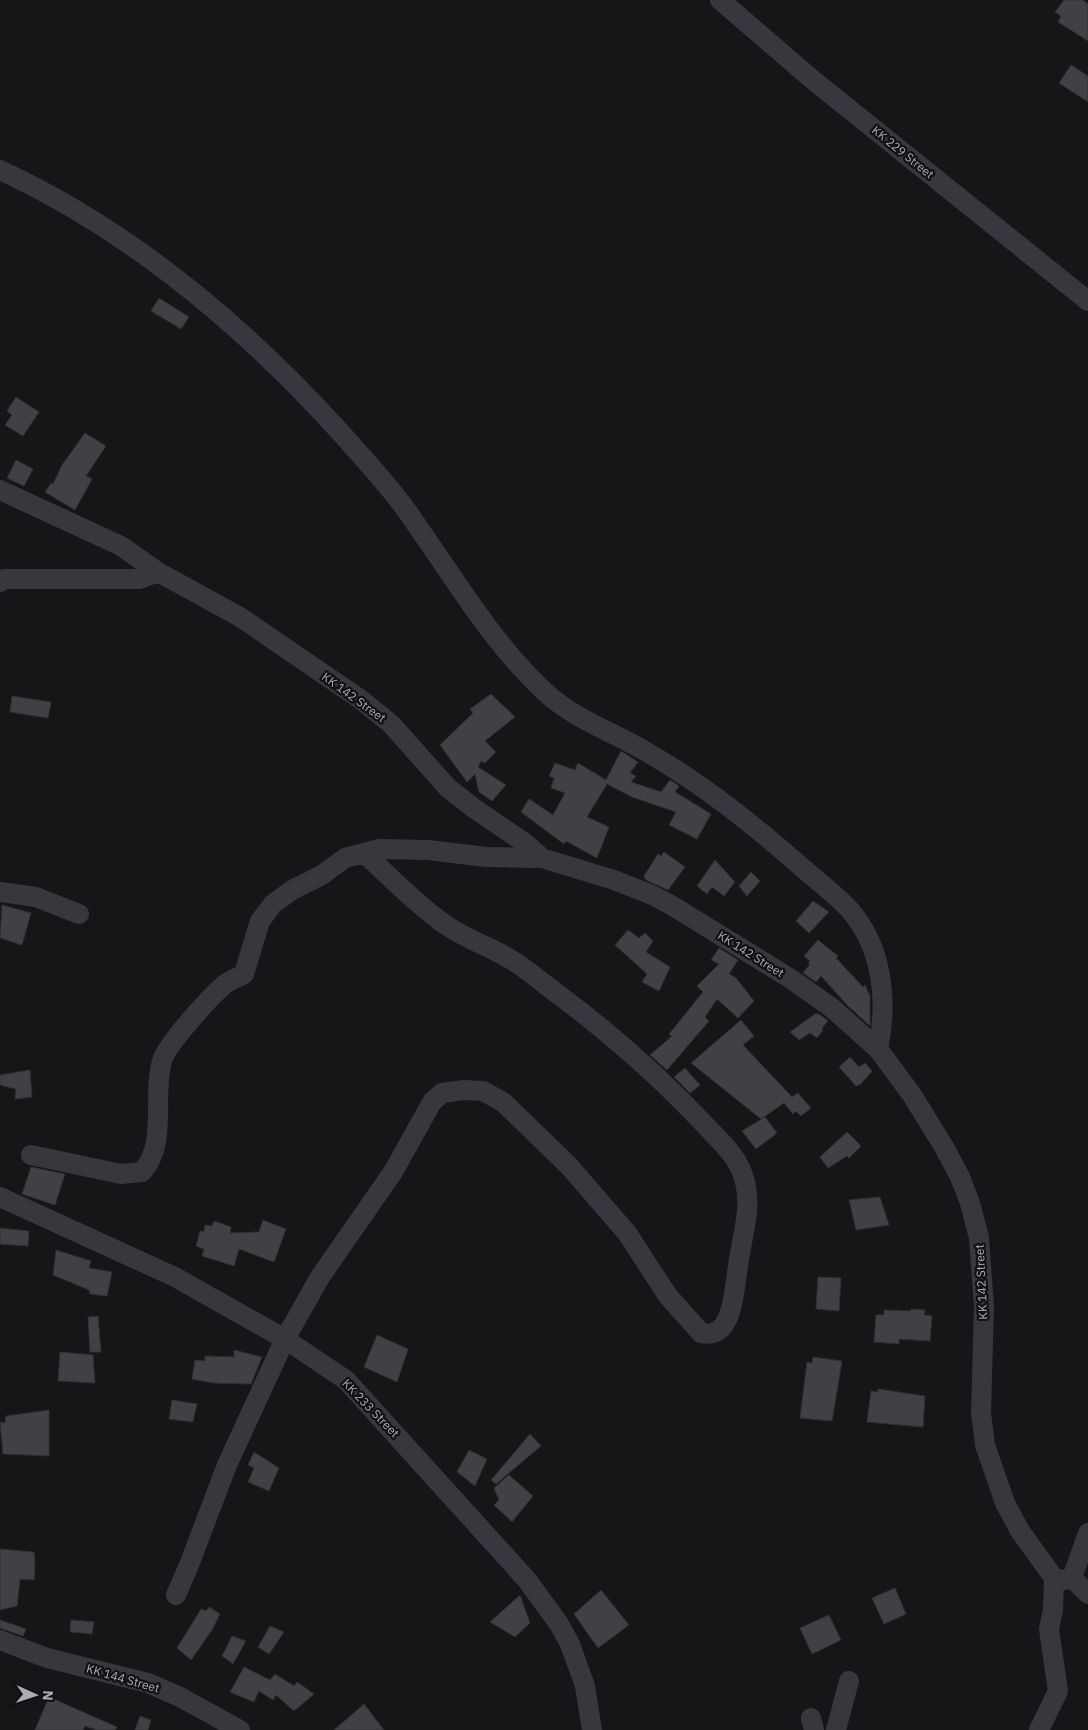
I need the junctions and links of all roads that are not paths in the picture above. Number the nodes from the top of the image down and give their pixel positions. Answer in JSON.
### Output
{"nodes":[{"id":1,"x":720,"y":0,"type":"edge"},
{"id":2,"x":0,"y":170,"type":"edge"},
{"id":3,"x":1088,"y":301,"type":"edge"},
{"id":4,"x":0,"y":490,"type":"edge"},
{"id":5,"x":158,"y":572,"type":"junction"},
{"id":6,"x":0,"y":582,"type":"edge"},
{"id":7,"x":364,"y":853,"type":"junction"},
{"id":8,"x":542,"y":858,"type":"junction"},
{"id":9,"x":0,"y":892,"type":"edge"},
{"id":10,"x":79,"y":914,"type":"dead end"},
{"id":11,"x":878,"y":1049,"type":"junction"},
{"id":12,"x":31,"y":1156,"type":"dead end"},
{"id":13,"x":0,"y":1197,"type":"edge"},
{"id":14,"x":285,"y":1338,"type":"junction"},
{"id":15,"x":1088,"y":1533,"type":"edge"},
{"id":16,"x":1063,"y":1578,"type":"junction"},
{"id":17,"x":176,"y":1594,"type":"dead end"},
{"id":18,"x":1088,"y":1594,"type":"edge"},
{"id":19,"x":0,"y":1640,"type":"edge"},
{"id":20,"x":849,"y":1681,"type":"dead end"},
{"id":21,"x":240,"y":1730,"type":"edge"},
{"id":22,"x":592,"y":1730,"type":"edge"},
{"id":23,"x":836,"y":1730,"type":"edge"},
{"id":24,"x":1039,"y":1730,"type":"edge"}],
"edges":[{"from":1,"to":3,"type":"street","name":"KK 229 Street"},
{"from":2,"to":11,"type":"street"},
{"from":4,"to":5,"type":"street","name":"KK 142 Street"},
{"from":5,"to":6,"type":"street"},
{"from":5,"to":8,"type":"street","name":"KK 142 Street"},
{"from":7,"to":8,"type":"street"},
{"from":7,"to":12,"type":"street"},
{"from":7,"to":14,"type":"street"},
{"from":8,"to":11,"type":"street","name":"KK 142 Street"},
{"from":9,"to":10,"type":"street"},
{"from":11,"to":16,"type":"street","name":"KK 142 Street"},
{"from":13,"to":14,"type":"street","name":"KK 233 Street"},
{"from":14,"to":17,"type":"street"},
{"from":14,"to":22,"type":"street","name":"KK 233 Street"},
{"from":15,"to":16,"type":"street"},
{"from":16,"to":18,"type":"street","name":"KK 142 Street"},
{"from":16,"to":24,"type":"street"},
{"from":19,"to":21,"type":"street","name":"KK 144 Street"},
{"from":20,"to":23,"type":"street"}]}
